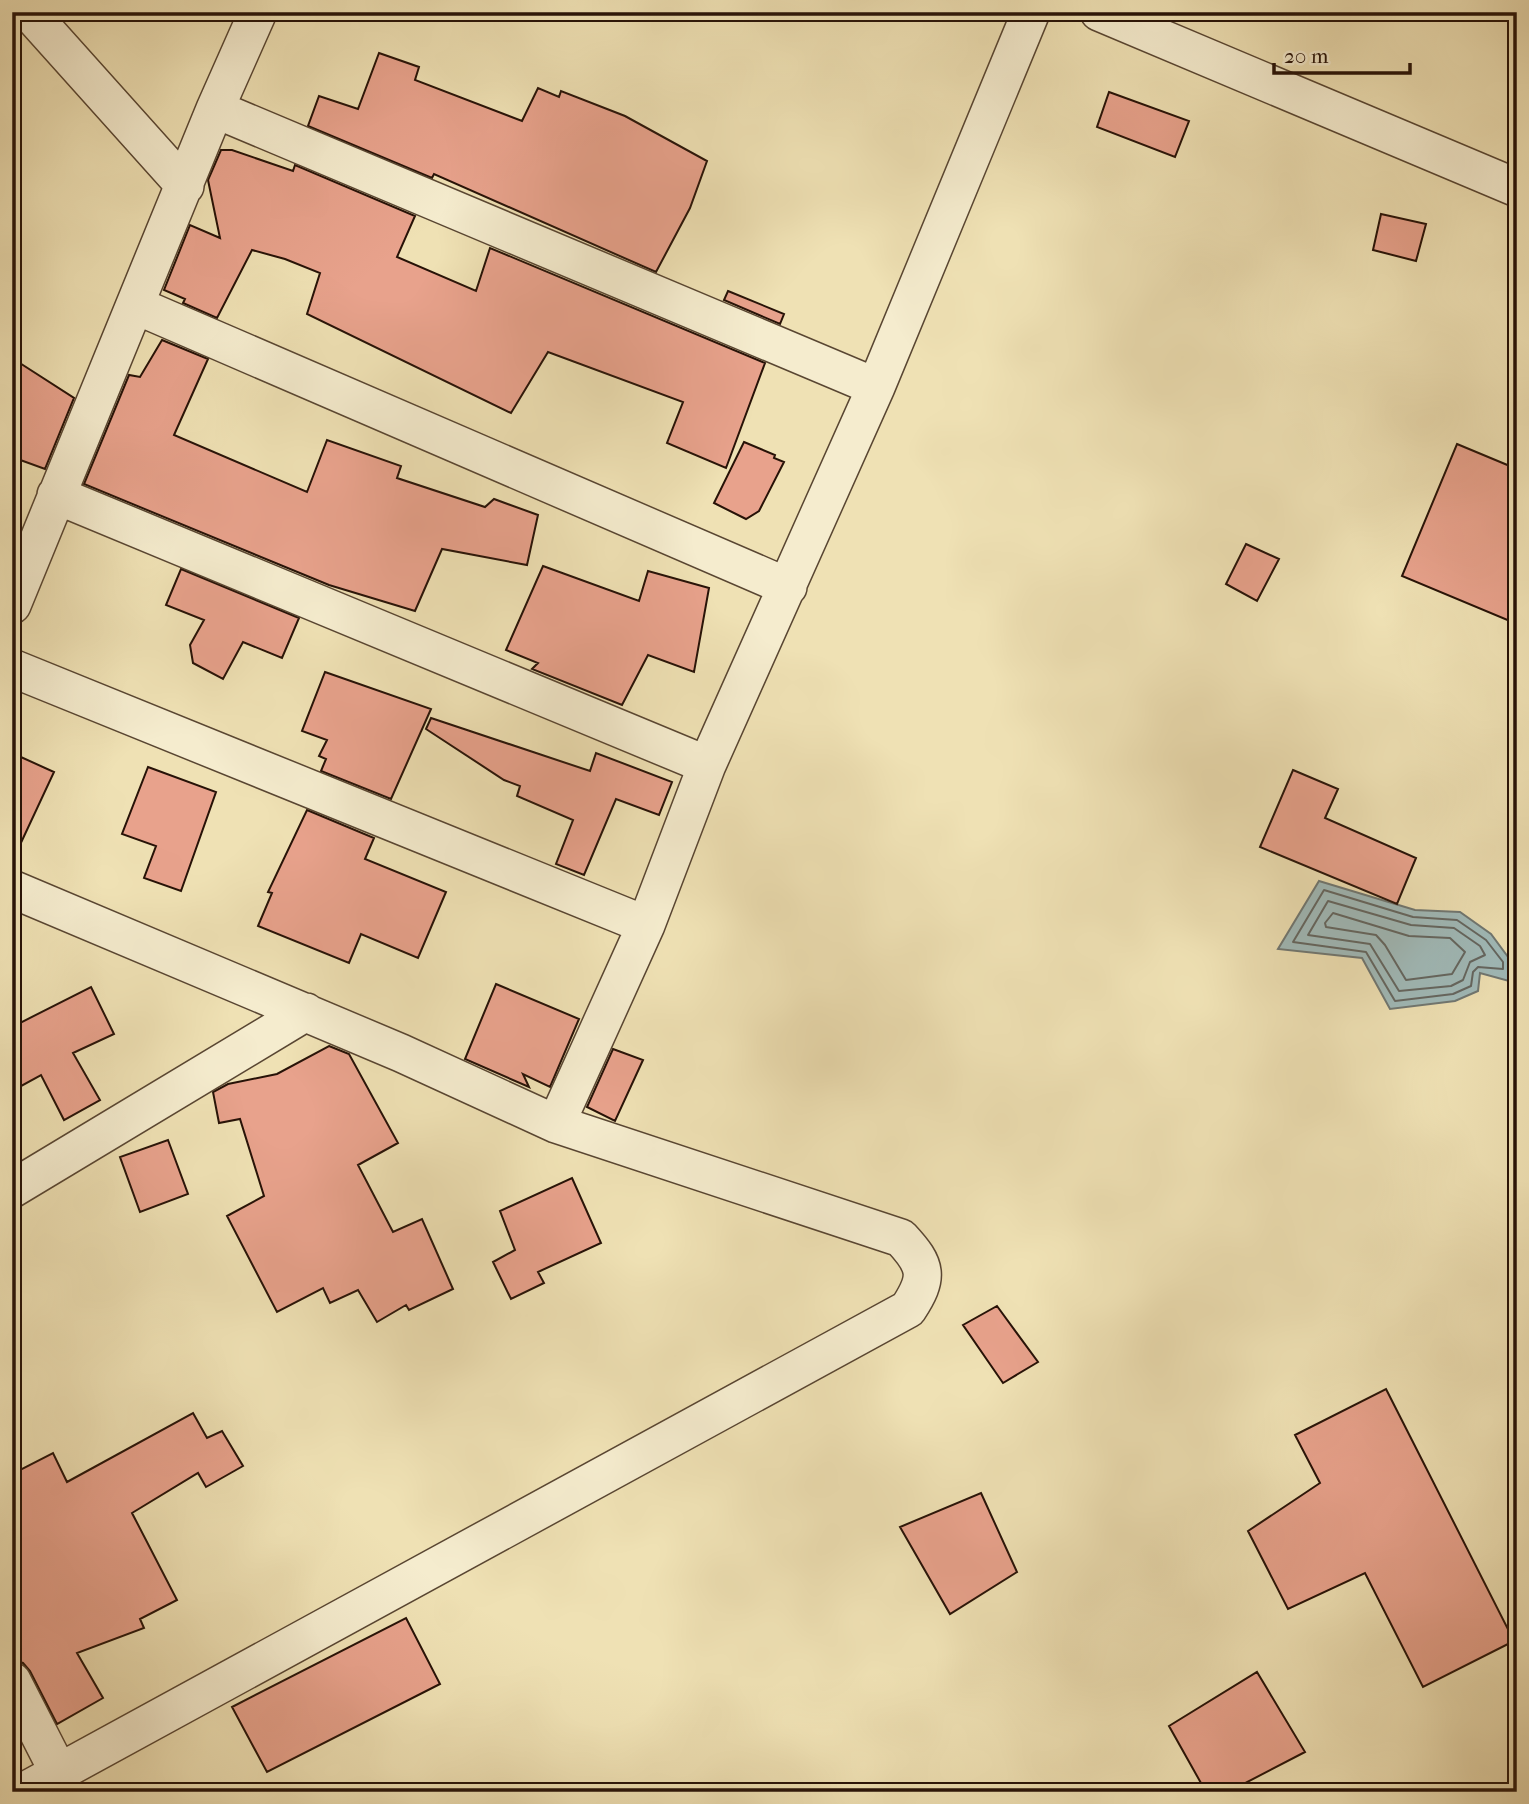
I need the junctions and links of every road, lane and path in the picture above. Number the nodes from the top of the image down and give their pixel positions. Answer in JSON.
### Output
{"nodes":[{"id":1,"x":29,"y":12,"type":"edge"},
{"id":2,"x":258,"y":12,"type":"edge"},
{"id":3,"x":1031,"y":12,"type":"edge"},
{"id":4,"x":1099,"y":12,"type":"edge"},
{"id":5,"x":215,"y":109,"type":"junction"},
{"id":6,"x":185,"y":186,"type":"junction"},
{"id":7,"x":1517,"y":188,"type":"edge"},
{"id":8,"x":135,"y":305,"type":"junction"},
{"id":9,"x":876,"y":387,"type":"junction"},
{"id":10,"x":56,"y":495,"type":"junction"},
{"id":11,"x":788,"y":587,"type":"junction"},
{"id":12,"x":12,"y":605,"type":"edge"},
{"id":13,"x":12,"y":668,"type":"edge"},
{"id":14,"x":707,"y":765,"type":"junction"},
{"id":15,"x":12,"y":889,"type":"edge"},
{"id":16,"x":646,"y":925,"type":"junction"},
{"id":17,"x":306,"y":1012,"type":"junction"},
{"id":18,"x":556,"y":1124,"type":"junction"},
{"id":19,"x":12,"y":1189,"type":"edge"},
{"id":20,"x":12,"y":1681,"type":"edge"},
{"id":21,"x":58,"y":1771,"type":"junction"},
{"id":22,"x":23,"y":1792,"type":"edge"}],
"edges":[{"from":1,"to":6,"type":"street"},
{"from":2,"to":5,"type":"street"},
{"from":3,"to":9,"type":"street"},
{"from":4,"to":7,"type":"street"},
{"from":5,"to":6,"type":"street"},
{"from":5,"to":9,"type":"street"},
{"from":6,"to":8,"type":"street"},
{"from":8,"to":10,"type":"street"},
{"from":8,"to":11,"type":"street"},
{"from":9,"to":11,"type":"street"},
{"from":10,"to":12,"type":"street"},
{"from":10,"to":14,"type":"street"},
{"from":11,"to":14,"type":"street"},
{"from":13,"to":16,"type":"street"},
{"from":14,"to":16,"type":"street"},
{"from":15,"to":17,"type":"street"},
{"from":16,"to":18,"type":"street"},
{"from":17,"to":18,"type":"street"},
{"from":17,"to":19,"type":"street"},
{"from":18,"to":21,"type":"street"},
{"from":20,"to":21,"type":"street"},
{"from":21,"to":22,"type":"street"}]}
